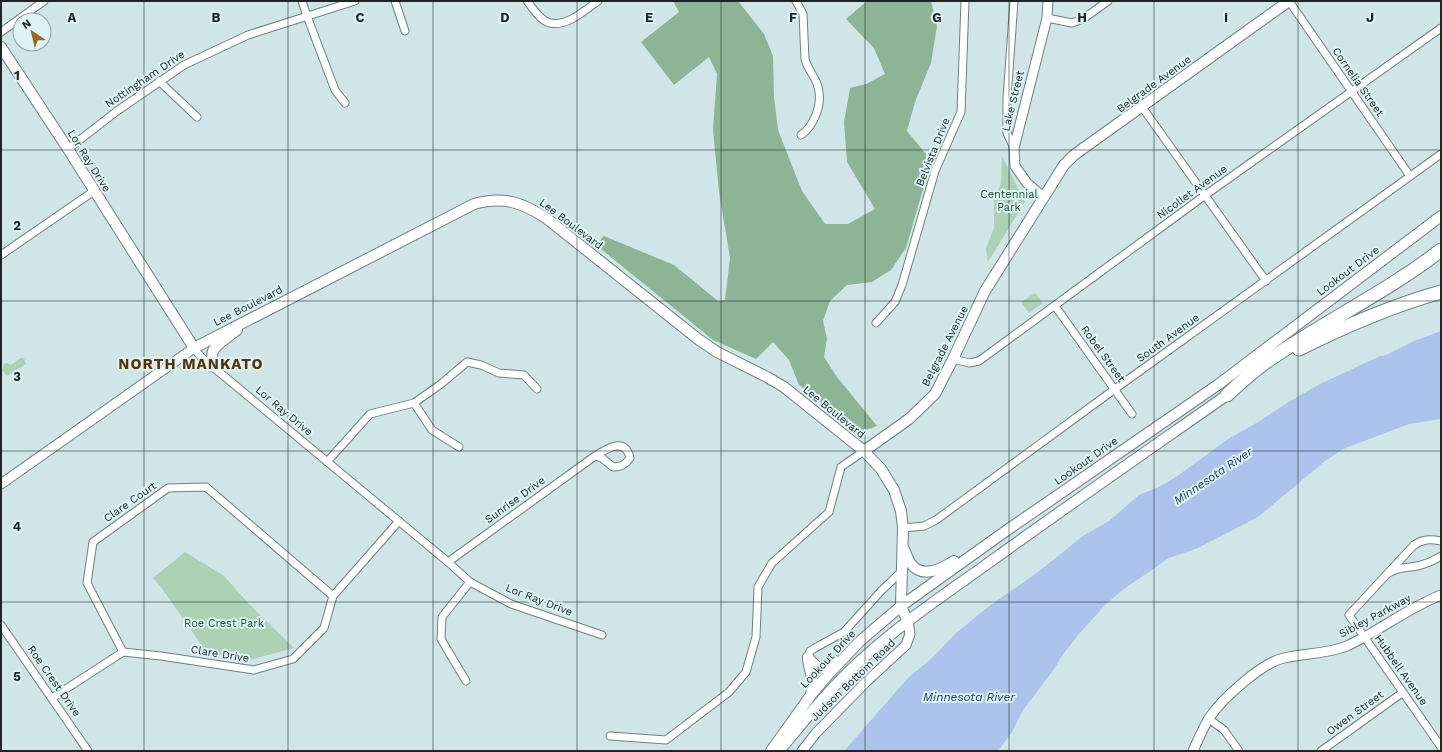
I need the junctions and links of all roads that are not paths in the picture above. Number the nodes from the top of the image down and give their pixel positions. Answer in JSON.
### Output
{"nodes":[{"id":1,"x":44,"y":1,"type":"edge"},
{"id":2,"x":302,"y":1,"type":"edge"},
{"id":3,"x":355,"y":1,"type":"edge"},
{"id":4,"x":395,"y":1,"type":"edge"},
{"id":5,"x":528,"y":1,"type":"edge"},
{"id":6,"x":598,"y":1,"type":"edge"},
{"id":7,"x":796,"y":1,"type":"edge"},
{"id":8,"x":965,"y":1,"type":"edge"},
{"id":9,"x":1014,"y":1,"type":"edge"},
{"id":10,"x":1048,"y":1,"type":"edge"},
{"id":11,"x":1108,"y":1,"type":"edge"},
{"id":12,"x":1289,"y":1,"type":"edge"},
{"id":13,"x":307,"y":16,"type":"junction"},
{"id":14,"x":1047,"y":18,"type":"junction"},
{"id":15,"x":1441,"y":28,"type":"edge"},
{"id":16,"x":405,"y":31,"type":"dead end"},
{"id":17,"x":1,"y":32,"type":"edge"},
{"id":18,"x":1,"y":47,"type":"edge"},
{"id":19,"x":159,"y":81,"type":"junction"},
{"id":20,"x":1352,"y":92,"type":"junction"},
{"id":21,"x":345,"y":104,"type":"dead end"},
{"id":22,"x":1142,"y":107,"type":"junction"},
{"id":23,"x":197,"y":117,"type":"dead end"},
{"id":24,"x":801,"y":135,"type":"dead end"},
{"id":25,"x":1014,"y":148,"type":"junction"},
{"id":26,"x":68,"y":149,"type":"junction"},
{"id":27,"x":1441,"y":154,"type":"edge"},
{"id":28,"x":1410,"y":176,"type":"junction"},
{"id":29,"x":94,"y":191,"type":"junction"},
{"id":30,"x":1204,"y":196,"type":"junction"},
{"id":31,"x":1043,"y":197,"type":"junction"},
{"id":32,"x":1441,"y":216,"type":"edge"},
{"id":33,"x":1441,"y":250,"type":"edge"},
{"id":34,"x":1,"y":256,"type":"edge"},
{"id":35,"x":1266,"y":281,"type":"junction"},
{"id":36,"x":1441,"y":292,"type":"edge"},
{"id":37,"x":1055,"y":306,"type":"junction"},
{"id":38,"x":251,"y":319,"type":"junction"},
{"id":39,"x":876,"y":323,"type":"dead end"},
{"id":40,"x":194,"y":348,"type":"junction"},
{"id":41,"x":953,"y":359,"type":"junction"},
{"id":42,"x":214,"y":367,"type":"junction"},
{"id":43,"x":537,"y":389,"type":"dead end"},
{"id":44,"x":1115,"y":389,"type":"junction"},
{"id":45,"x":1226,"y":395,"type":"junction"},
{"id":46,"x":414,"y":402,"type":"junction"},
{"id":47,"x":1132,"y":414,"type":"dead end"},
{"id":48,"x":459,"y":447,"type":"dead end"},
{"id":49,"x":864,"y":451,"type":"junction"},
{"id":50,"x":595,"y":456,"type":"dead end"},
{"id":51,"x":327,"y":462,"type":"junction"},
{"id":52,"x":1,"y":484,"type":"edge"},
{"id":53,"x":399,"y":522,"type":"junction"},
{"id":54,"x":903,"y":528,"type":"junction"},
{"id":55,"x":1002,"y":533,"type":"junction"},
{"id":56,"x":1441,"y":541,"type":"edge"},
{"id":57,"x":903,"y":548,"type":"junction"},
{"id":58,"x":1441,"y":556,"type":"edge"},
{"id":59,"x":448,"y":562,"type":"junction"},
{"id":60,"x":902,"y":571,"type":"junction"},
{"id":61,"x":1388,"y":574,"type":"junction"},
{"id":62,"x":470,"y":582,"type":"junction"},
{"id":63,"x":1441,"y":595,"type":"edge"},
{"id":64,"x":333,"y":596,"type":"junction"},
{"id":65,"x":901,"y":606,"type":"junction"},
{"id":66,"x":908,"y":622,"type":"junction"},
{"id":67,"x":1,"y":625,"type":"edge"},
{"id":68,"x":878,"y":625,"type":"junction"},
{"id":69,"x":602,"y":635,"type":"dead end"},
{"id":70,"x":1364,"y":637,"type":"junction"},
{"id":71,"x":124,"y":652,"type":"junction"},
{"id":72,"x":808,"y":657,"type":"junction"},
{"id":73,"x":466,"y":681,"type":"dead end"},
{"id":74,"x":1402,"y":693,"type":"junction"},
{"id":75,"x":811,"y":695,"type":"junction"},
{"id":76,"x":52,"y":698,"type":"junction"},
{"id":77,"x":1209,"y":718,"type":"junction"},
{"id":78,"x":610,"y":736,"type":"dead end"},
{"id":79,"x":1441,"y":747,"type":"edge"},
{"id":80,"x":88,"y":751,"type":"edge"},
{"id":81,"x":771,"y":751,"type":"edge"},
{"id":82,"x":780,"y":751,"type":"edge"},
{"id":83,"x":802,"y":751,"type":"edge"},
{"id":84,"x":1193,"y":751,"type":"edge"},
{"id":85,"x":1240,"y":751,"type":"edge"},
{"id":86,"x":1321,"y":751,"type":"edge"}],
"edges":[{"from":1,"to":17,"type":"street"},
{"from":2,"to":13,"type":"street"},
{"from":3,"to":13,"type":"street","name":"Nottingham Drive"},
{"from":4,"to":16,"type":"street"},
{"from":5,"to":6,"type":"street"},
{"from":7,"to":24,"type":"street"},
{"from":8,"to":39,"type":"street","name":"Belvista Drive"},
{"from":9,"to":25,"type":"street"},
{"from":10,"to":14,"type":"street","name":"Lake Street"},
{"from":11,"to":14,"type":"street"},
{"from":12,"to":20,"type":"street","name":"Cornelia Street"},
{"from":12,"to":22,"type":"main road","name":"Belgrade Avenue"},
{"from":13,"to":19,"type":"street","name":"Nottingham Drive"},
{"from":13,"to":21,"type":"street"},
{"from":14,"to":25,"type":"street","name":"Lake Street"},
{"from":15,"to":20,"type":"street","name":"Nicollet Avenue"},
{"from":18,"to":26,"type":"main road","name":"Lor Ray Drive"},
{"from":19,"to":23,"type":"street"},
{"from":19,"to":26,"type":"street","name":"Nottingham Drive"},
{"from":20,"to":28,"type":"street","name":"Cornelia Street"},
{"from":20,"to":30,"type":"street","name":"Nicollet Avenue"},
{"from":22,"to":30,"type":"street"},
{"from":22,"to":31,"type":"main road","name":"Belgrade Avenue"},
{"from":25,"to":31,"type":"street","name":"Lake Street"},
{"from":26,"to":29,"type":"main road","name":"Lor Ray Drive"},
{"from":27,"to":28,"type":"street","name":"South Avenue"},
{"from":28,"to":35,"type":"street","name":"South Avenue"},
{"from":29,"to":34,"type":"street"},
{"from":29,"to":40,"type":"main road","name":"Lor Ray Drive"},
{"from":30,"to":35,"type":"street"},
{"from":30,"to":37,"type":"street","name":"Nicollet Avenue"},
{"from":31,"to":41,"type":"main road","name":"Belgrade Avenue"},
{"from":32,"to":55,"type":"main road","name":"Lookout Drive"},
{"from":33,"to":45,"type":"highway"},
{"from":35,"to":44,"type":"street","name":"South Avenue"},
{"from":36,"to":45,"type":"highway"},
{"from":37,"to":41,"type":"street","name":"Nicollet Avenue"},
{"from":37,"to":44,"type":"street","name":"Robel Street"},
{"from":38,"to":40,"type":"main road","name":"Lee Boulevard"},
{"from":38,"to":42,"type":"main road"},
{"from":38,"to":49,"type":"main road","name":"Lee Boulevard"},
{"from":40,"to":42,"type":"street","name":"Lor Ray Drive"},
{"from":40,"to":52,"type":"street","name":"Lee Boulevard"},
{"from":41,"to":49,"type":"main road","name":"Belgrade Avenue"},
{"from":42,"to":51,"type":"street","name":"Lor Ray Drive"},
{"from":43,"to":46,"type":"street"},
{"from":44,"to":47,"type":"street","name":"Robel Street"},
{"from":44,"to":54,"type":"street","name":"South Avenue"},
{"from":45,"to":66,"type":"main road"},
{"from":46,"to":48,"type":"street"},
{"from":46,"to":51,"type":"street"},
{"from":49,"to":54,"type":"main road","name":"Lee Boulevard"},
{"from":49,"to":78,"type":"street","name":"Belgrade Avenue"},
{"from":50,"to":59,"type":"street","name":"Sunrise Drive"},
{"from":51,"to":53,"type":"street","name":"Lor Ray Drive"},
{"from":53,"to":59,"type":"street","name":"Lor Ray Drive"},
{"from":53,"to":64,"type":"street","name":"Clare Drive"},
{"from":54,"to":57,"type":"main road","name":"Lee Boulevard"},
{"from":55,"to":57,"type":"main road"},
{"from":55,"to":65,"type":"main road","name":"Lookout Drive"},
{"from":56,"to":61,"type":"street"},
{"from":57,"to":60,"type":"main road","name":"Lee Boulevard"},
{"from":58,"to":61,"type":"street"},
{"from":59,"to":62,"type":"street","name":"Lor Ray Drive"},
{"from":60,"to":65,"type":"main road","name":"Lee Boulevard"},
{"from":60,"to":72,"type":"street"},
{"from":61,"to":70,"type":"street","name":"Hubbell Avenue"},
{"from":62,"to":69,"type":"street","name":"Lor Ray Drive"},
{"from":62,"to":73,"type":"street"},
{"from":63,"to":70,"type":"street","name":"Sibley Parkway"},
{"from":64,"to":71,"type":"street","name":"Clare Drive"},
{"from":64,"to":71,"type":"street","name":"Clare Court"},
{"from":65,"to":66,"type":"main road","name":"Lee Boulevard"},
{"from":65,"to":68,"type":"main road","name":"Lookout Drive"},
{"from":66,"to":82,"type":"main road"},
{"from":66,"to":83,"type":"street","name":"Judson Bottom Road"},
{"from":67,"to":76,"type":"street","name":"Roe Crest Drive"},
{"from":68,"to":72,"type":"main road"},
{"from":68,"to":75,"type":"main road","name":"Lookout Drive"},
{"from":70,"to":74,"type":"street","name":"Hubbell Avenue"},
{"from":70,"to":77,"type":"street","name":"Sibley Parkway"},
{"from":71,"to":76,"type":"street"},
{"from":72,"to":75,"type":"main road"},
{"from":74,"to":79,"type":"street","name":"Hubbell Avenue"},
{"from":74,"to":86,"type":"street","name":"Owen Street"},
{"from":75,"to":81,"type":"main road","name":"Lookout Drive"},
{"from":76,"to":80,"type":"street","name":"Roe Crest Drive"},
{"from":77,"to":84,"type":"street","name":"Sibley Parkway"},
{"from":77,"to":85,"type":"street"}]}
